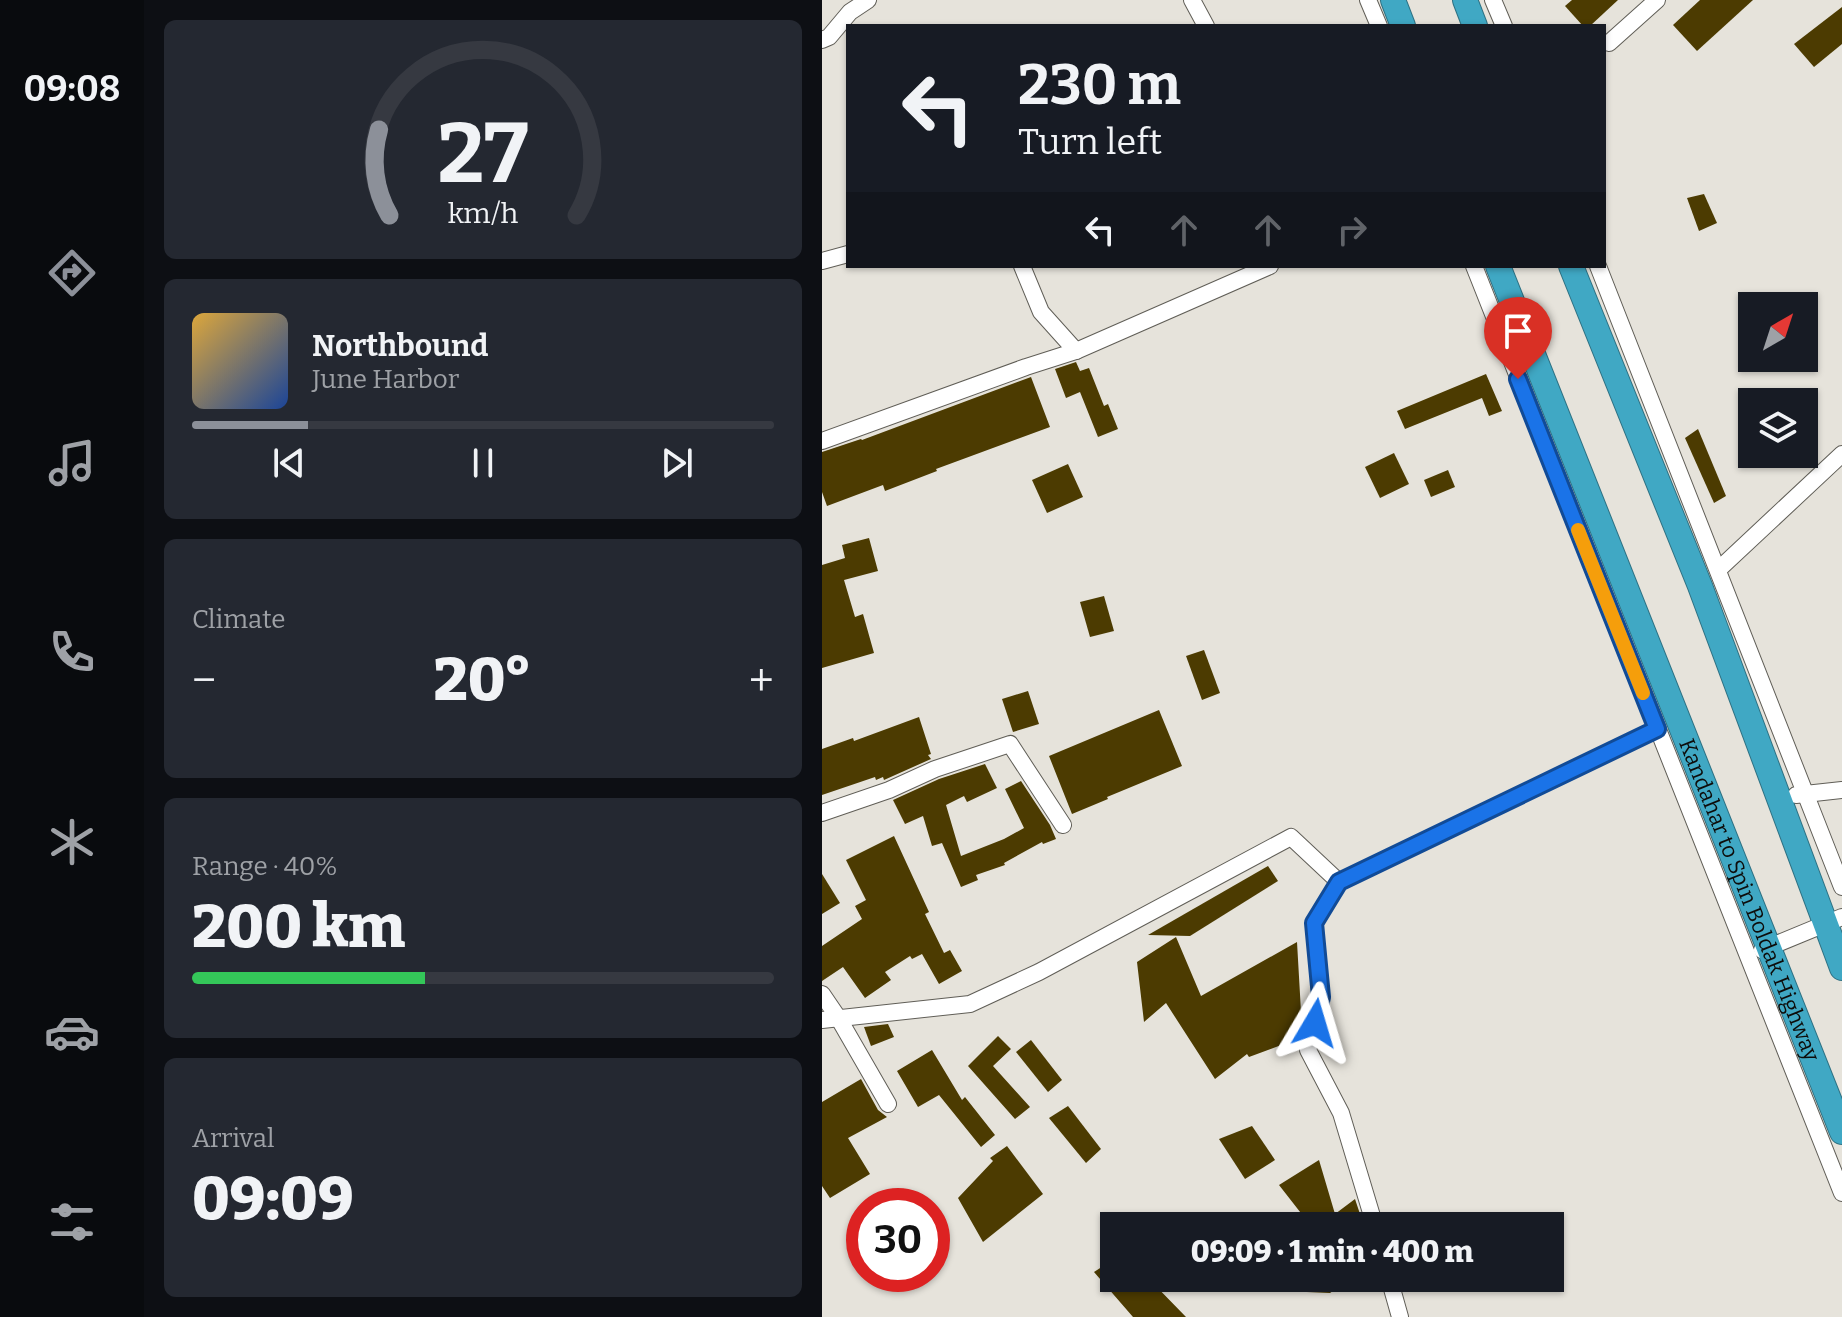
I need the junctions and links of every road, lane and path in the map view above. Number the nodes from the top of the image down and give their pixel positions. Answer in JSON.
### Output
{"nodes":[{"id":1,"x":868,"y":0,"type":"edge"},
{"id":2,"x":1192,"y":0,"type":"edge"},
{"id":3,"x":1368,"y":0,"type":"edge"},
{"id":4,"x":1393,"y":0,"type":"edge"},
{"id":5,"x":1465,"y":0,"type":"edge"},
{"id":6,"x":1493,"y":0,"type":"edge"},
{"id":7,"x":1657,"y":0,"type":"edge"},
{"id":8,"x":1205,"y":24,"type":"edge"},
{"id":9,"x":1378,"y":24,"type":"edge"},
{"id":10,"x":1402,"y":24,"type":"edge"},
{"id":11,"x":1474,"y":24,"type":"edge"},
{"id":12,"x":1503,"y":24,"type":"edge"},
{"id":13,"x":824,"y":37,"type":"edge"},
{"id":14,"x":1609,"y":43,"type":"dead end"},
{"id":15,"x":846,"y":255,"type":"edge"},
{"id":16,"x":822,"y":261,"type":"edge"},
{"id":17,"x":1023,"y":268,"type":"edge"},
{"id":18,"x":1265,"y":268,"type":"edge"},
{"id":19,"x":1475,"y":268,"type":"edge"},
{"id":20,"x":1499,"y":268,"type":"edge"},
{"id":21,"x":1572,"y":268,"type":"edge"},
{"id":22,"x":1599,"y":268,"type":"edge"},
{"id":23,"x":1076,"y":351,"type":"junction"},
{"id":24,"x":822,"y":441,"type":"edge"},
{"id":25,"x":1842,"y":454,"type":"edge"},
{"id":26,"x":1718,"y":570,"type":"junction"},
{"id":27,"x":1657,"y":729,"type":"junction"},
{"id":28,"x":1842,"y":790,"type":"edge"},
{"id":29,"x":1806,"y":794,"type":"junction"},
{"id":30,"x":1779,"y":798,"type":"junction"},
{"id":31,"x":822,"y":813,"type":"edge"},
{"id":32,"x":1063,"y":825,"type":"dead end"},
{"id":33,"x":1339,"y":882,"type":"junction"},
{"id":34,"x":1842,"y":887,"type":"edge"},
{"id":35,"x":1834,"y":920,"type":"edge"},
{"id":36,"x":1758,"y":951,"type":"junction"},
{"id":37,"x":1842,"y":968,"type":"edge"},
{"id":38,"x":822,"y":994,"type":"edge"},
{"id":39,"x":839,"y":1019,"type":"junction"},
{"id":40,"x":822,"y":1020,"type":"edge"},
{"id":41,"x":888,"y":1104,"type":"dead end"},
{"id":42,"x":1842,"y":1132,"type":"edge"},
{"id":43,"x":1842,"y":1193,"type":"edge"},
{"id":44,"x":1371,"y":1212,"type":"edge"},
{"id":45,"x":1393,"y":1292,"type":"edge"},
{"id":46,"x":1400,"y":1317,"type":"edge"}],
"edges":[{"from":1,"to":13,"type":"street"},
{"from":2,"to":8,"type":"street"},
{"from":3,"to":9,"type":"street"},
{"from":4,"to":10,"type":"highway"},
{"from":5,"to":11,"type":"highway"},
{"from":6,"to":12,"type":"street"},
{"from":7,"to":14,"type":"street"},
{"from":15,"to":16,"type":"street"},
{"from":17,"to":23,"type":"street"},
{"from":18,"to":23,"type":"street"},
{"from":19,"to":27,"type":"street"},
{"from":20,"to":36,"type":"highway","name":"Kandahar to Spin Boldak Highway"},
{"from":21,"to":30,"type":"highway"},
{"from":22,"to":26,"type":"street"},
{"from":23,"to":24,"type":"street"},
{"from":25,"to":26,"type":"street"},
{"from":26,"to":29,"type":"street"},
{"from":27,"to":33,"type":"street"},
{"from":27,"to":36,"type":"street"},
{"from":28,"to":29,"type":"street"},
{"from":29,"to":30,"type":"street"},
{"from":29,"to":34,"type":"street"},
{"from":30,"to":35,"type":"highway"},
{"from":31,"to":32,"type":"street"},
{"from":33,"to":39,"type":"street"},
{"from":33,"to":44,"type":"street"},
{"from":35,"to":36,"type":"street"},
{"from":35,"to":37,"type":"highway"},
{"from":36,"to":42,"type":"highway","name":"Kandahar to Spin Boldak Highway"},
{"from":36,"to":43,"type":"street"},
{"from":38,"to":39,"type":"street"},
{"from":39,"to":40,"type":"street"},
{"from":39,"to":41,"type":"street"},
{"from":45,"to":46,"type":"street"}]}
